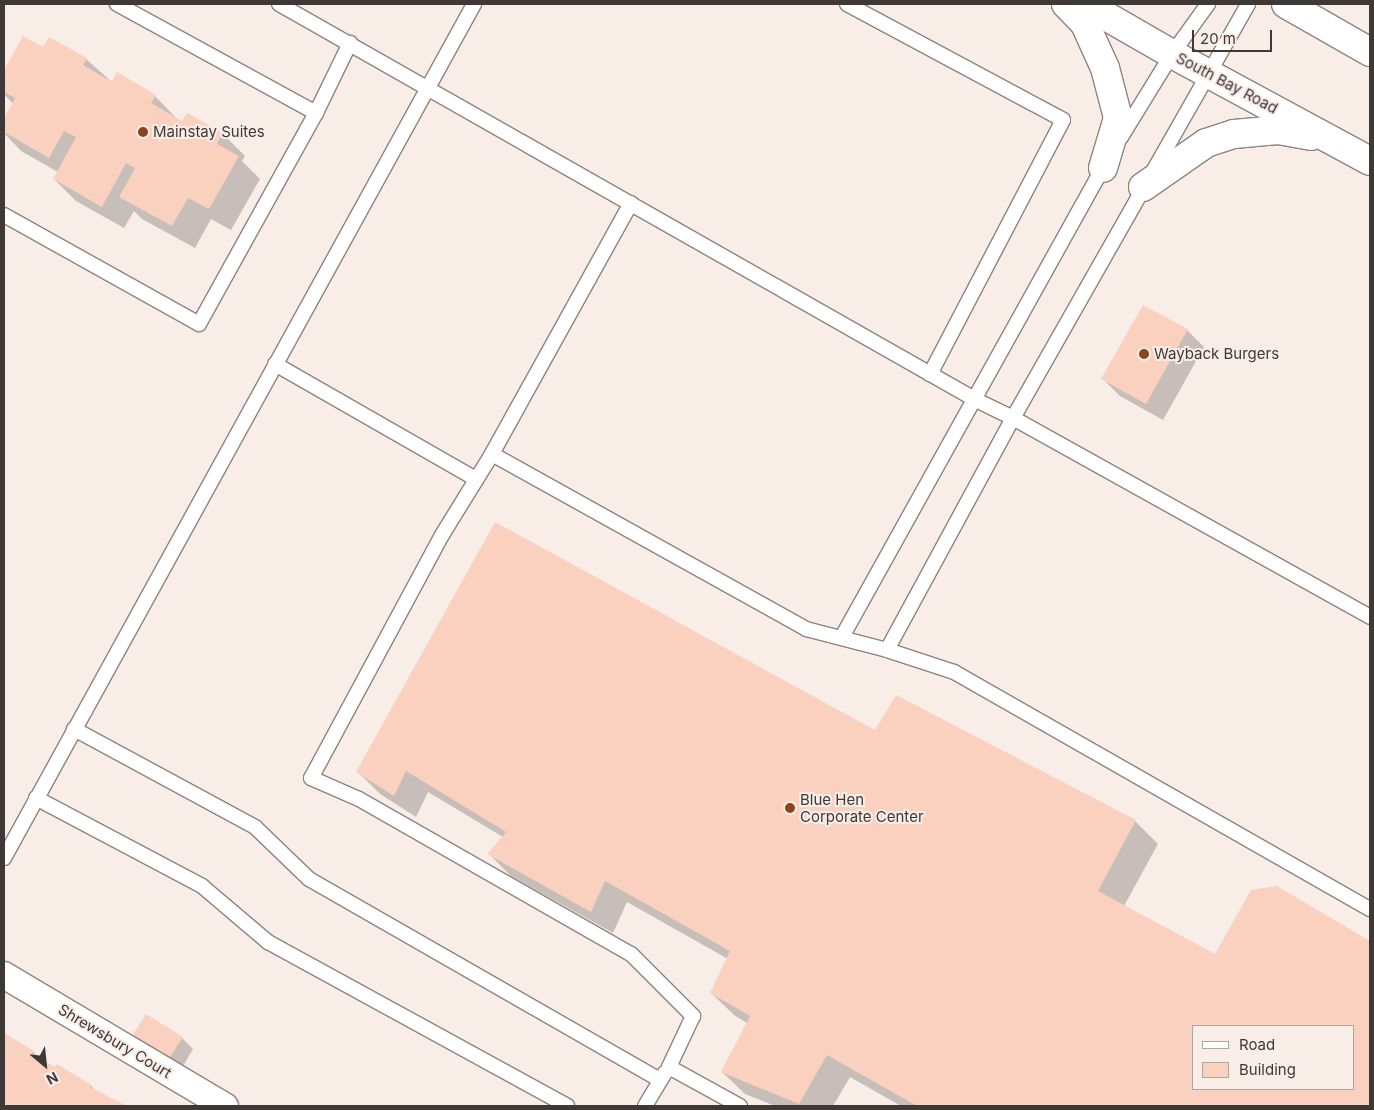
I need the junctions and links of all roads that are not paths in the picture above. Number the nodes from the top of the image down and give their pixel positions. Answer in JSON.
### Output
{"nodes":[{"id":1,"x":117,"y":4,"type":"edge"},
{"id":2,"x":279,"y":4,"type":"edge"},
{"id":3,"x":474,"y":4,"type":"edge"},
{"id":4,"x":847,"y":4,"type":"edge"},
{"id":5,"x":1066,"y":4,"type":"edge"},
{"id":6,"x":1085,"y":4,"type":"edge"},
{"id":7,"x":1208,"y":4,"type":"edge"},
{"id":8,"x":1248,"y":4,"type":"edge"},
{"id":9,"x":1286,"y":4,"type":"edge"},
{"id":10,"x":1327,"y":4,"type":"edge"},
{"id":11,"x":350,"y":44,"type":"junction"},
{"id":12,"x":1365,"y":49,"type":"edge"},
{"id":13,"x":1172,"y":54,"type":"junction"},
{"id":14,"x":1208,"y":72,"type":"junction"},
{"id":15,"x":428,"y":88,"type":"junction"},
{"id":16,"x":316,"y":114,"type":"junction"},
{"id":17,"x":1329,"y":138,"type":"junction"},
{"id":18,"x":1370,"y":161,"type":"edge"},
{"id":19,"x":1103,"y":168,"type":"junction"},
{"id":20,"x":1144,"y":187,"type":"junction"},
{"id":21,"x":631,"y":202,"type":"junction"},
{"id":22,"x":4,"y":215,"type":"edge"},
{"id":23,"x":275,"y":364,"type":"junction"},
{"id":24,"x":930,"y":374,"type":"junction"},
{"id":25,"x":976,"y":400,"type":"junction"},
{"id":26,"x":1013,"y":418,"type":"junction"},
{"id":27,"x":492,"y":454,"type":"junction"},
{"id":28,"x":476,"y":479,"type":"junction"},
{"id":29,"x":1370,"y":617,"type":"edge"},
{"id":30,"x":842,"y":637,"type":"junction"},
{"id":31,"x":886,"y":650,"type":"junction"},
{"id":32,"x":74,"y":729,"type":"junction"},
{"id":33,"x":36,"y":798,"type":"junction"},
{"id":34,"x":4,"y":858,"type":"edge"},
{"id":35,"x":1369,"y":906,"type":"edge"},
{"id":36,"x":4,"y":975,"type":"edge"},
{"id":37,"x":669,"y":1067,"type":"junction"},
{"id":38,"x":660,"y":1080,"type":"junction"},
{"id":39,"x":226,"y":1106,"type":"edge"},
{"id":40,"x":567,"y":1106,"type":"edge"},
{"id":41,"x":645,"y":1106,"type":"edge"},
{"id":42,"x":740,"y":1106,"type":"edge"}],
"edges":[{"from":1,"to":16,"type":"lane"},
{"from":2,"to":11,"type":"lane"},
{"from":3,"to":15,"type":"lane"},
{"from":4,"to":24,"type":"lane"},
{"from":5,"to":19,"type":"highway"},
{"from":6,"to":13,"type":"highway","name":"South Bay Road"},
{"from":7,"to":13,"type":"lane"},
{"from":8,"to":14,"type":"lane"},
{"from":9,"to":12,"type":"highway"},
{"from":10,"to":12,"type":"highway"},
{"from":11,"to":15,"type":"lane"},
{"from":11,"to":16,"type":"lane"},
{"from":13,"to":14,"type":"highway","name":"South Bay Road"},
{"from":13,"to":19,"type":"lane"},
{"from":14,"to":17,"type":"highway","name":"South Bay Road"},
{"from":14,"to":20,"type":"lane"},
{"from":15,"to":21,"type":"lane"},
{"from":15,"to":23,"type":"lane"},
{"from":16,"to":22,"type":"lane"},
{"from":17,"to":18,"type":"highway","name":"South Bay Road"},
{"from":17,"to":20,"type":"highway"},
{"from":19,"to":25,"type":"lane"},
{"from":20,"to":26,"type":"lane"},
{"from":21,"to":24,"type":"lane"},
{"from":21,"to":27,"type":"lane"},
{"from":23,"to":28,"type":"lane"},
{"from":23,"to":32,"type":"lane"},
{"from":24,"to":25,"type":"lane"},
{"from":25,"to":26,"type":"lane"},
{"from":25,"to":30,"type":"lane"},
{"from":26,"to":29,"type":"lane"},
{"from":26,"to":31,"type":"lane"},
{"from":27,"to":28,"type":"lane"},
{"from":27,"to":30,"type":"lane"},
{"from":28,"to":37,"type":"lane"},
{"from":30,"to":31,"type":"lane"},
{"from":31,"to":35,"type":"lane"},
{"from":32,"to":33,"type":"lane"},
{"from":32,"to":38,"type":"lane"},
{"from":33,"to":34,"type":"lane"},
{"from":33,"to":40,"type":"lane"},
{"from":36,"to":39,"type":"street","name":"Shrewsbury Court"},
{"from":37,"to":38,"type":"lane"},
{"from":37,"to":42,"type":"lane"},
{"from":38,"to":41,"type":"lane"}]}
